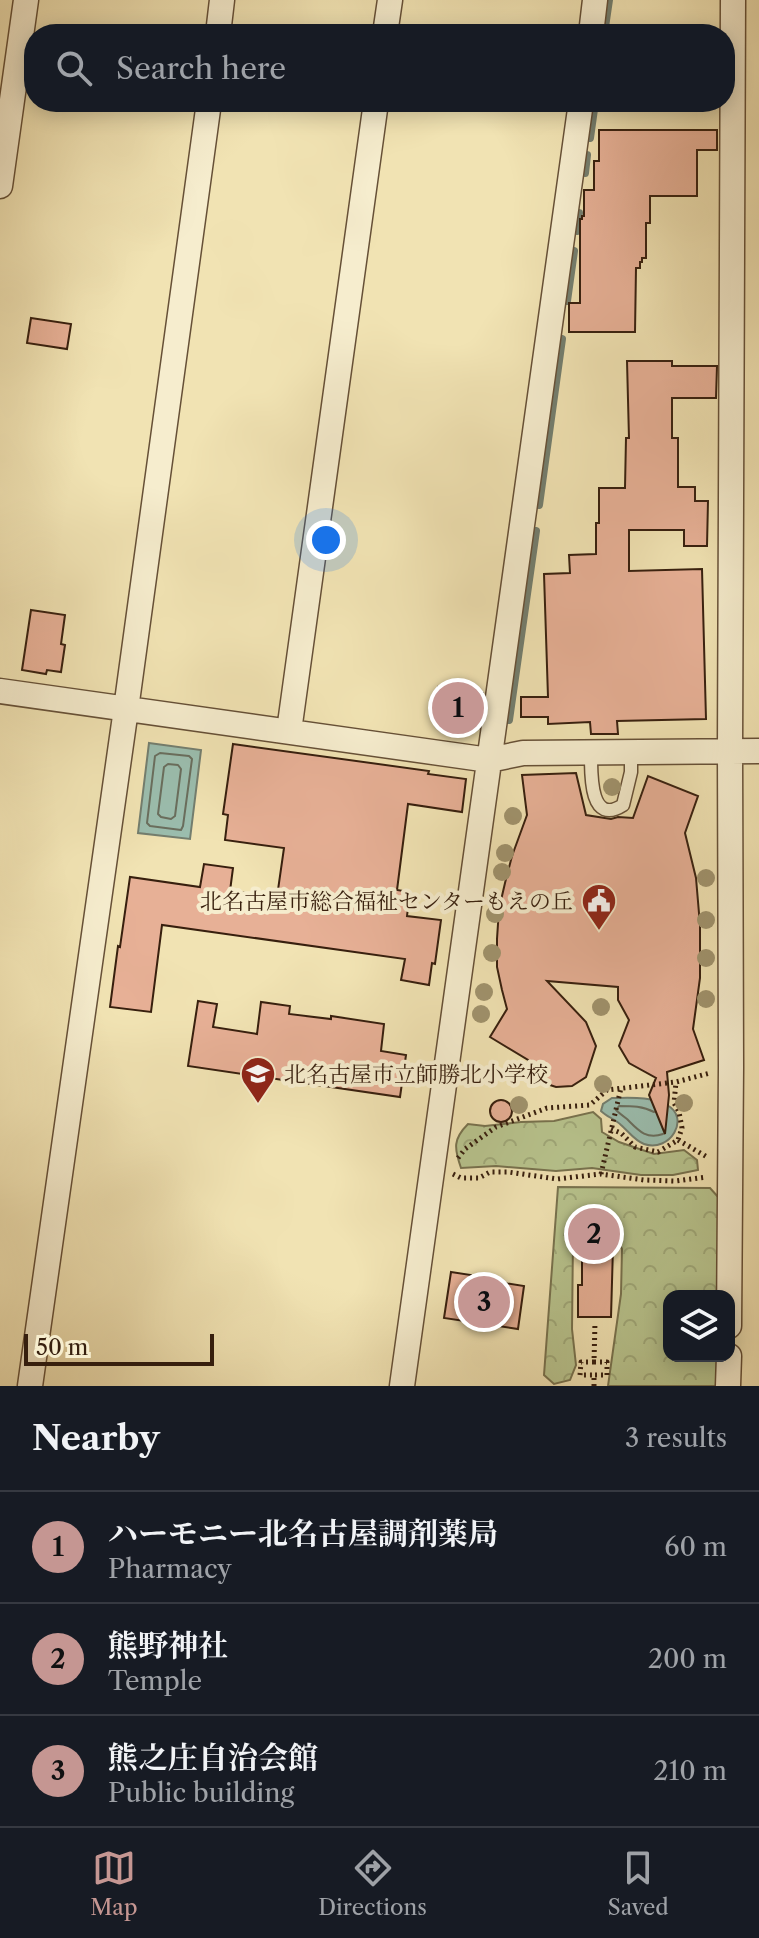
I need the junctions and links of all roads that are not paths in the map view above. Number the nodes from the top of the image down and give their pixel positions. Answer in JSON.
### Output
{"nodes":[{"id":1,"x":26,"y":0,"type":"edge"},
{"id":2,"x":222,"y":0,"type":"edge"},
{"id":3,"x":390,"y":0,"type":"edge"},
{"id":4,"x":595,"y":0,"type":"edge"},
{"id":5,"x":733,"y":0,"type":"edge"},
{"id":6,"x":219,"y":24,"type":"edge"},
{"id":7,"x":386,"y":24,"type":"edge"},
{"id":8,"x":592,"y":24,"type":"edge"},
{"id":9,"x":733,"y":24,"type":"edge"},
{"id":10,"x":208,"y":112,"type":"edge"},
{"id":11,"x":375,"y":112,"type":"edge"},
{"id":12,"x":580,"y":112,"type":"edge"},
{"id":13,"x":733,"y":112,"type":"edge"},
{"id":14,"x":0,"y":186,"type":"edge"},
{"id":15,"x":0,"y":691,"type":"edge"},
{"id":16,"x":126,"y":709,"type":"junction"},
{"id":17,"x":289,"y":731,"type":"junction"},
{"id":18,"x":759,"y":751,"type":"edge"},
{"id":19,"x":591,"y":752,"type":"junction"},
{"id":20,"x":631,"y":752,"type":"junction"},
{"id":21,"x":730,"y":752,"type":"junction"},
{"id":22,"x":489,"y":760,"type":"junction"},
{"id":23,"x":729,"y":1290,"type":"edge"},
{"id":24,"x":729,"y":1362,"type":"edge"},
{"id":25,"x":30,"y":1386,"type":"edge"},
{"id":26,"x":402,"y":1386,"type":"edge"},
{"id":27,"x":728,"y":1386,"type":"edge"}],
"edges":[{"from":1,"to":14,"type":"street"},
{"from":2,"to":6,"type":"street"},
{"from":3,"to":7,"type":"street"},
{"from":4,"to":8,"type":"street"},
{"from":5,"to":9,"type":"street"},
{"from":10,"to":16,"type":"street"},
{"from":11,"to":17,"type":"street"},
{"from":12,"to":22,"type":"street"},
{"from":13,"to":21,"type":"street"},
{"from":15,"to":16,"type":"street"},
{"from":16,"to":17,"type":"street"},
{"from":16,"to":25,"type":"street"},
{"from":17,"to":22,"type":"street"},
{"from":18,"to":21,"type":"street"},
{"from":19,"to":20,"type":"street"},
{"from":19,"to":20,"type":"lane"},
{"from":19,"to":22,"type":"street"},
{"from":20,"to":21,"type":"street"},
{"from":21,"to":23,"type":"street"},
{"from":22,"to":26,"type":"street"},
{"from":24,"to":27,"type":"street"}]}
